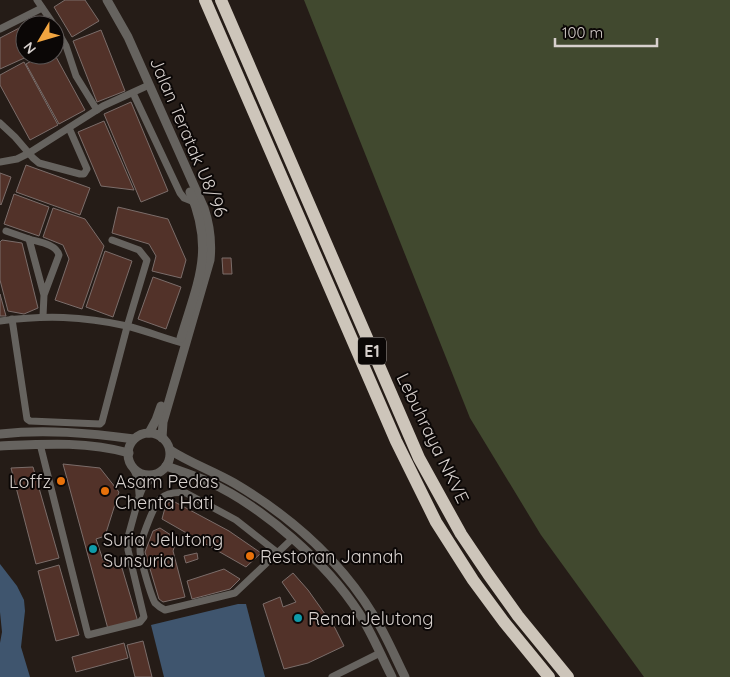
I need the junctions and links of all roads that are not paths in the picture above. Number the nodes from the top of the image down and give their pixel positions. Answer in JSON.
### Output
{"nodes":[{"id":1,"x":36,"y":0,"type":"edge"},
{"id":2,"x":101,"y":0,"type":"edge"},
{"id":3,"x":107,"y":0,"type":"edge"},
{"id":4,"x":205,"y":0,"type":"edge"},
{"id":5,"x":220,"y":0,"type":"edge"},
{"id":6,"x":42,"y":8,"type":"junction"},
{"id":7,"x":47,"y":15,"type":"edge"},
{"id":8,"x":0,"y":29,"type":"edge"},
{"id":9,"x":65,"y":45,"type":"edge"},
{"id":10,"x":147,"y":87,"type":"junction"},
{"id":11,"x":134,"y":92,"type":"junction"},
{"id":12,"x":97,"y":110,"type":"junction"},
{"id":13,"x":0,"y":123,"type":"edge"},
{"id":14,"x":69,"y":128,"type":"junction"},
{"id":15,"x":29,"y":153,"type":"junction"},
{"id":16,"x":0,"y":162,"type":"edge"},
{"id":17,"x":194,"y":202,"type":"junction"},
{"id":18,"x":6,"y":232,"type":"dead end"},
{"id":19,"x":29,"y":239,"type":"junction"},
{"id":20,"x":112,"y":240,"type":"dead end"},
{"id":21,"x":44,"y":295,"type":"junction"},
{"id":22,"x":43,"y":316,"type":"junction"},
{"id":23,"x":12,"y":319,"type":"junction"},
{"id":24,"x":0,"y":321,"type":"edge"},
{"id":25,"x":127,"y":327,"type":"junction"},
{"id":26,"x":183,"y":343,"type":"junction"},
{"id":27,"x":149,"y":433,"type":"junction"},
{"id":28,"x":0,"y":434,"type":"edge"},
{"id":29,"x":162,"y":438,"type":"junction"},
{"id":30,"x":134,"y":439,"type":"junction"},
{"id":31,"x":40,"y":444,"type":"junction"},
{"id":32,"x":0,"y":446,"type":"edge"},
{"id":33,"x":170,"y":450,"type":"junction"},
{"id":34,"x":129,"y":453,"type":"junction"},
{"id":35,"x":132,"y":466,"type":"junction"},
{"id":36,"x":164,"y":468,"type":"junction"},
{"id":37,"x":139,"y":497,"type":"junction"},
{"id":38,"x":128,"y":537,"type":"junction"},
{"id":39,"x":292,"y":539,"type":"junction"},
{"id":40,"x":141,"y":540,"type":"junction"},
{"id":41,"x":278,"y":553,"type":"junction"},
{"id":42,"x":380,"y":653,"type":"junction"},
{"id":43,"x":332,"y":677,"type":"edge"},
{"id":44,"x":392,"y":677,"type":"edge"},
{"id":45,"x":405,"y":677,"type":"edge"},
{"id":46,"x":549,"y":677,"type":"edge"},
{"id":47,"x":568,"y":677,"type":"edge"}],
"edges":[{"from":1,"to":6,"type":"street"},
{"from":2,"to":10,"type":"street","name":"Jalan Teratak U8/96"},
{"from":3,"to":10,"type":"street","name":"Jalan Teratak U8/96"},
{"from":4,"to":46,"type":"highway","name":"Lebuhraya NKVE","number":"E1"},
{"from":5,"to":47,"type":"highway","name":"Lebuhraya NKVE","number":"E1"},
{"from":6,"to":7,"type":"street"},
{"from":6,"to":8,"type":"street"},
{"from":9,"to":12,"type":"street"},
{"from":10,"to":11,"type":"street"},
{"from":10,"to":17,"type":"street","name":"Jalan Teratak U8/96"},
{"from":10,"to":26,"type":"street","name":"Jalan Teratak U8/96"},
{"from":11,"to":12,"type":"street"},
{"from":11,"to":17,"type":"street"},
{"from":12,"to":14,"type":"street"},
{"from":13,"to":15,"type":"street"},
{"from":14,"to":15,"type":"street"},
{"from":14,"to":15,"type":"street"},
{"from":15,"to":16,"type":"street"},
{"from":17,"to":26,"type":"street","name":"Jalan Teratak U8/96"},
{"from":18,"to":19,"type":"street"},
{"from":19,"to":21,"type":"street"},
{"from":19,"to":21,"type":"street"},
{"from":20,"to":25,"type":"street"},
{"from":21,"to":22,"type":"street"},
{"from":22,"to":23,"type":"street"},
{"from":22,"to":25,"type":"street"},
{"from":23,"to":24,"type":"street"},
{"from":23,"to":25,"type":"street"},
{"from":25,"to":26,"type":"street"},
{"from":26,"to":27,"type":"street","name":"Jalan Teratak U8/96"},
{"from":26,"to":29,"type":"street","name":"Jalan Teratak U8/96"},
{"from":27,"to":29,"type":"street"},
{"from":27,"to":30,"type":"street"},
{"from":28,"to":30,"type":"street"},
{"from":29,"to":33,"type":"street"},
{"from":30,"to":34,"type":"street"},
{"from":31,"to":32,"type":"street"},
{"from":31,"to":34,"type":"street"},
{"from":31,"to":38,"type":"street"},
{"from":33,"to":36,"type":"street"},
{"from":33,"to":45,"type":"street"},
{"from":34,"to":35,"type":"street"},
{"from":35,"to":36,"type":"street"},
{"from":35,"to":37,"type":"street"},
{"from":36,"to":37,"type":"street"},
{"from":36,"to":39,"type":"street"},
{"from":37,"to":38,"type":"street"},
{"from":38,"to":40,"type":"street"},
{"from":39,"to":41,"type":"street"},
{"from":39,"to":42,"type":"street"},
{"from":40,"to":41,"type":"street"},
{"from":40,"to":41,"type":"street"},
{"from":42,"to":43,"type":"street"},
{"from":42,"to":44,"type":"street"}]}
